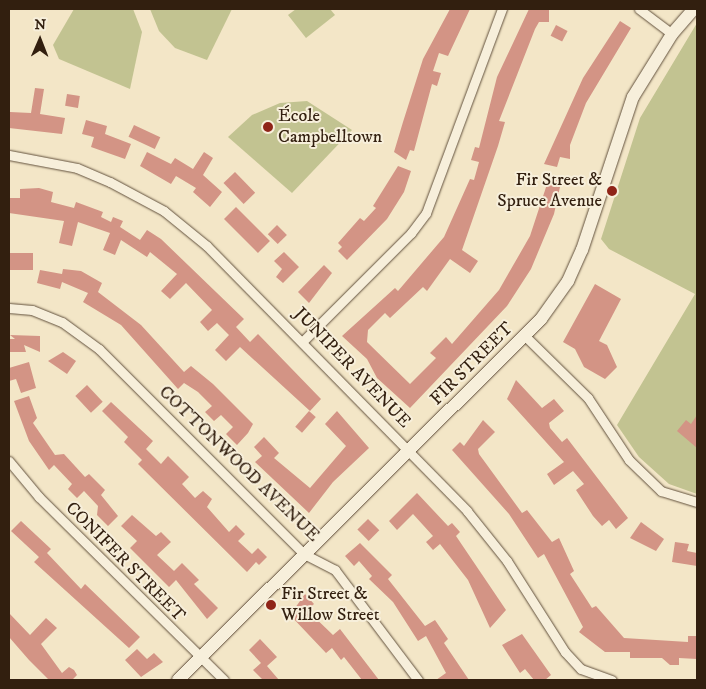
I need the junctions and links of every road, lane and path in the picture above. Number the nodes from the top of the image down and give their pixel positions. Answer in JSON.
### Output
{"nodes":[{"id":1,"x":502,"y":9,"type":"edge"},
{"id":2,"x":640,"y":9,"type":"edge"},
{"id":3,"x":694,"y":9,"type":"edge"},
{"id":4,"x":672,"y":34,"type":"junction"},
{"id":5,"x":9,"y":155,"type":"edge"},
{"id":6,"x":9,"y":308,"type":"edge"},
{"id":7,"x":526,"y":337,"type":"junction"},
{"id":8,"x":303,"y":341,"type":"junction"},
{"id":9,"x":410,"y":450,"type":"junction"},
{"id":10,"x":9,"y":461,"type":"edge"},
{"id":11,"x":697,"y":502,"type":"edge"},
{"id":12,"x":304,"y":554,"type":"junction"},
{"id":13,"x":199,"y":659,"type":"junction"},
{"id":14,"x":178,"y":680,"type":"edge"},
{"id":15,"x":224,"y":680,"type":"edge"},
{"id":16,"x":418,"y":680,"type":"edge"},
{"id":17,"x":612,"y":680,"type":"edge"}],
"edges":[{"from":1,"to":8,"type":"street"},
{"from":2,"to":4,"type":"street"},
{"from":3,"to":4,"type":"street","name":"FIR STREET"},
{"from":4,"to":7,"type":"street","name":"FIR STREET"},
{"from":5,"to":8,"type":"street","name":"JUNIPER AVENUE"},
{"from":6,"to":12,"type":"street","name":"COTTONWOOD AVENUE"},
{"from":7,"to":9,"type":"street","name":"FIR STREET"},
{"from":7,"to":11,"type":"street"},
{"from":8,"to":9,"type":"street","name":"JUNIPER AVENUE"},
{"from":9,"to":12,"type":"street","name":"FIR STREET"},
{"from":9,"to":17,"type":"street","name":"JUNIPER AVENUE"},
{"from":10,"to":13,"type":"street","name":"CONIFER STREET"},
{"from":12,"to":13,"type":"street","name":"FIR STREET"},
{"from":12,"to":16,"type":"street","name":"COTTONWOOD AVENUE"},
{"from":13,"to":14,"type":"street","name":"FIR STREET"},
{"from":13,"to":15,"type":"street","name":"CONIFER STREET"}]}
